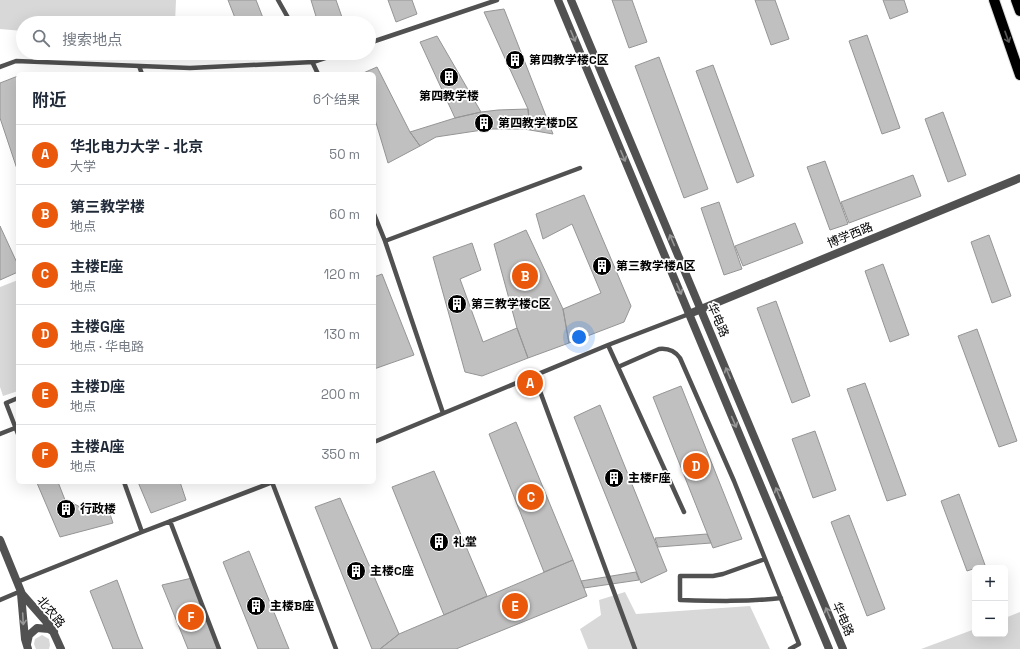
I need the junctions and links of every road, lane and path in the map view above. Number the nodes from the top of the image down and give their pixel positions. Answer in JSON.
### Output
{"nodes":[{"id":1,"x":278,"y":0,"type":"edge"},
{"id":2,"x":497,"y":0,"type":"edge"},
{"id":3,"x":558,"y":0,"type":"edge"},
{"id":4,"x":571,"y":0,"type":"edge"},
{"id":5,"x":994,"y":0,"type":"edge"},
{"id":6,"x":1016,"y":0,"type":"edge"},
{"id":7,"x":1020,"y":11,"type":"edge"},
{"id":8,"x":287,"y":16,"type":"edge"},
{"id":9,"x":376,"y":41,"type":"edge"},
{"id":10,"x":319,"y":60,"type":"edge"},
{"id":11,"x":313,"y":62,"type":"junction"},
{"id":12,"x":139,"y":66,"type":"junction"},
{"id":13,"x":0,"y":67,"type":"edge"},
{"id":14,"x":141,"y":72,"type":"edge"},
{"id":15,"x":317,"y":72,"type":"edge"},
{"id":16,"x":1020,"y":75,"type":"edge"},
{"id":17,"x":580,"y":168,"type":"dead end"},
{"id":18,"x":1020,"y":178,"type":"edge"},
{"id":19,"x":376,"y":219,"type":"edge"},
{"id":20,"x":385,"y":241,"type":"junction"},
{"id":21,"x":700,"y":309,"type":"junction"},
{"id":22,"x":689,"y":314,"type":"junction"},
{"id":23,"x":608,"y":345,"type":"junction"},
{"id":24,"x":618,"y":367,"type":"junction"},
{"id":25,"x":534,"y":375,"type":"junction"},
{"id":26,"x":16,"y":399,"type":"edge"},
{"id":27,"x":443,"y":413,"type":"junction"},
{"id":28,"x":15,"y":428,"type":"joint"},
{"id":29,"x":0,"y":434,"type":"edge"},
{"id":30,"x":376,"y":441,"type":"edge"},
{"id":31,"x":125,"y":484,"type":"edge"},
{"id":32,"x":268,"y":484,"type":"edge"},
{"id":33,"x":274,"y":484,"type":"edge"},
{"id":34,"x":684,"y":512,"type":"dead end"},
{"id":35,"x":170,"y":521,"type":"junction"},
{"id":36,"x":142,"y":532,"type":"junction"},
{"id":37,"x":0,"y":540,"type":"edge"},
{"id":38,"x":765,"y":559,"type":"junction"},
{"id":39,"x":17,"y":582,"type":"junction"},
{"id":40,"x":21,"y":591,"type":"junction"},
{"id":41,"x":781,"y":598,"type":"junction"},
{"id":42,"x":0,"y":600,"type":"edge"},
{"id":43,"x":56,"y":634,"type":"junction"},
{"id":44,"x":28,"y":648,"type":"edge"},
{"id":45,"x":61,"y":649,"type":"edge"},
{"id":46,"x":219,"y":649,"type":"edge"},
{"id":47,"x":336,"y":649,"type":"edge"},
{"id":48,"x":635,"y":649,"type":"edge"},
{"id":49,"x":790,"y":649,"type":"edge"},
{"id":50,"x":829,"y":649,"type":"edge"},
{"id":51,"x":843,"y":649,"type":"edge"}],
"edges":[{"from":1,"to":8,"type":"lane"},
{"from":2,"to":9,"type":"lane"},
{"from":3,"to":22,"type":"street","name":"华电路","one_way":true},
{"from":21,"to":4,"type":"street","name":"华电路","one_way":true},
{"from":5,"to":16,"type":"main road","one_way":true},
{"from":6,"to":7,"type":"main road"},
{"from":10,"to":11,"type":"lane"},
{"from":11,"to":12,"type":"lane"},
{"from":11,"to":15,"type":"lane"},
{"from":12,"to":13,"type":"lane"},
{"from":12,"to":14,"type":"lane"},
{"from":17,"to":20,"type":"lane"},
{"from":18,"to":21,"type":"street","name":"博学西路"},
{"from":19,"to":20,"type":"lane"},
{"from":20,"to":27,"type":"lane"},
{"from":21,"to":22,"type":"street","name":"博学西路"},
{"from":51,"to":21,"type":"street","name":"华电路","one_way":true},
{"from":22,"to":23,"type":"lane"},
{"from":22,"to":50,"type":"street","name":"华电路","one_way":true},
{"from":23,"to":24,"type":"lane"},
{"from":23,"to":25,"type":"lane"},
{"from":24,"to":34,"type":"lane"},
{"from":24,"to":38,"type":"lane"},
{"from":25,"to":27,"type":"lane"},
{"from":25,"to":48,"type":"lane"},
{"from":26,"to":28,"type":"lane"},
{"from":27,"to":30,"type":"lane"},
{"from":28,"to":29,"type":"lane"},
{"from":31,"to":36,"type":"lane"},
{"from":32,"to":35,"type":"lane"},
{"from":33,"to":47,"type":"lane"},
{"from":35,"to":36,"type":"lane"},
{"from":35,"to":46,"type":"lane"},
{"from":36,"to":39,"type":"lane"},
{"from":37,"to":39,"type":"street","name":"北农路"},
{"from":38,"to":41,"type":"lane"},
{"from":38,"to":41,"type":"lane"},
{"from":39,"to":40,"type":"street","name":"北农路"},
{"from":40,"to":42,"type":"lane"},
{"from":40,"to":43,"type":"street","name":"北农路"},
{"from":40,"to":44,"type":"street","name":"北农路","one_way":true},
{"from":41,"to":49,"type":"lane"},
{"from":43,"to":44,"type":"street"},
{"from":43,"to":45,"type":"street","name":"北农路"}]}
